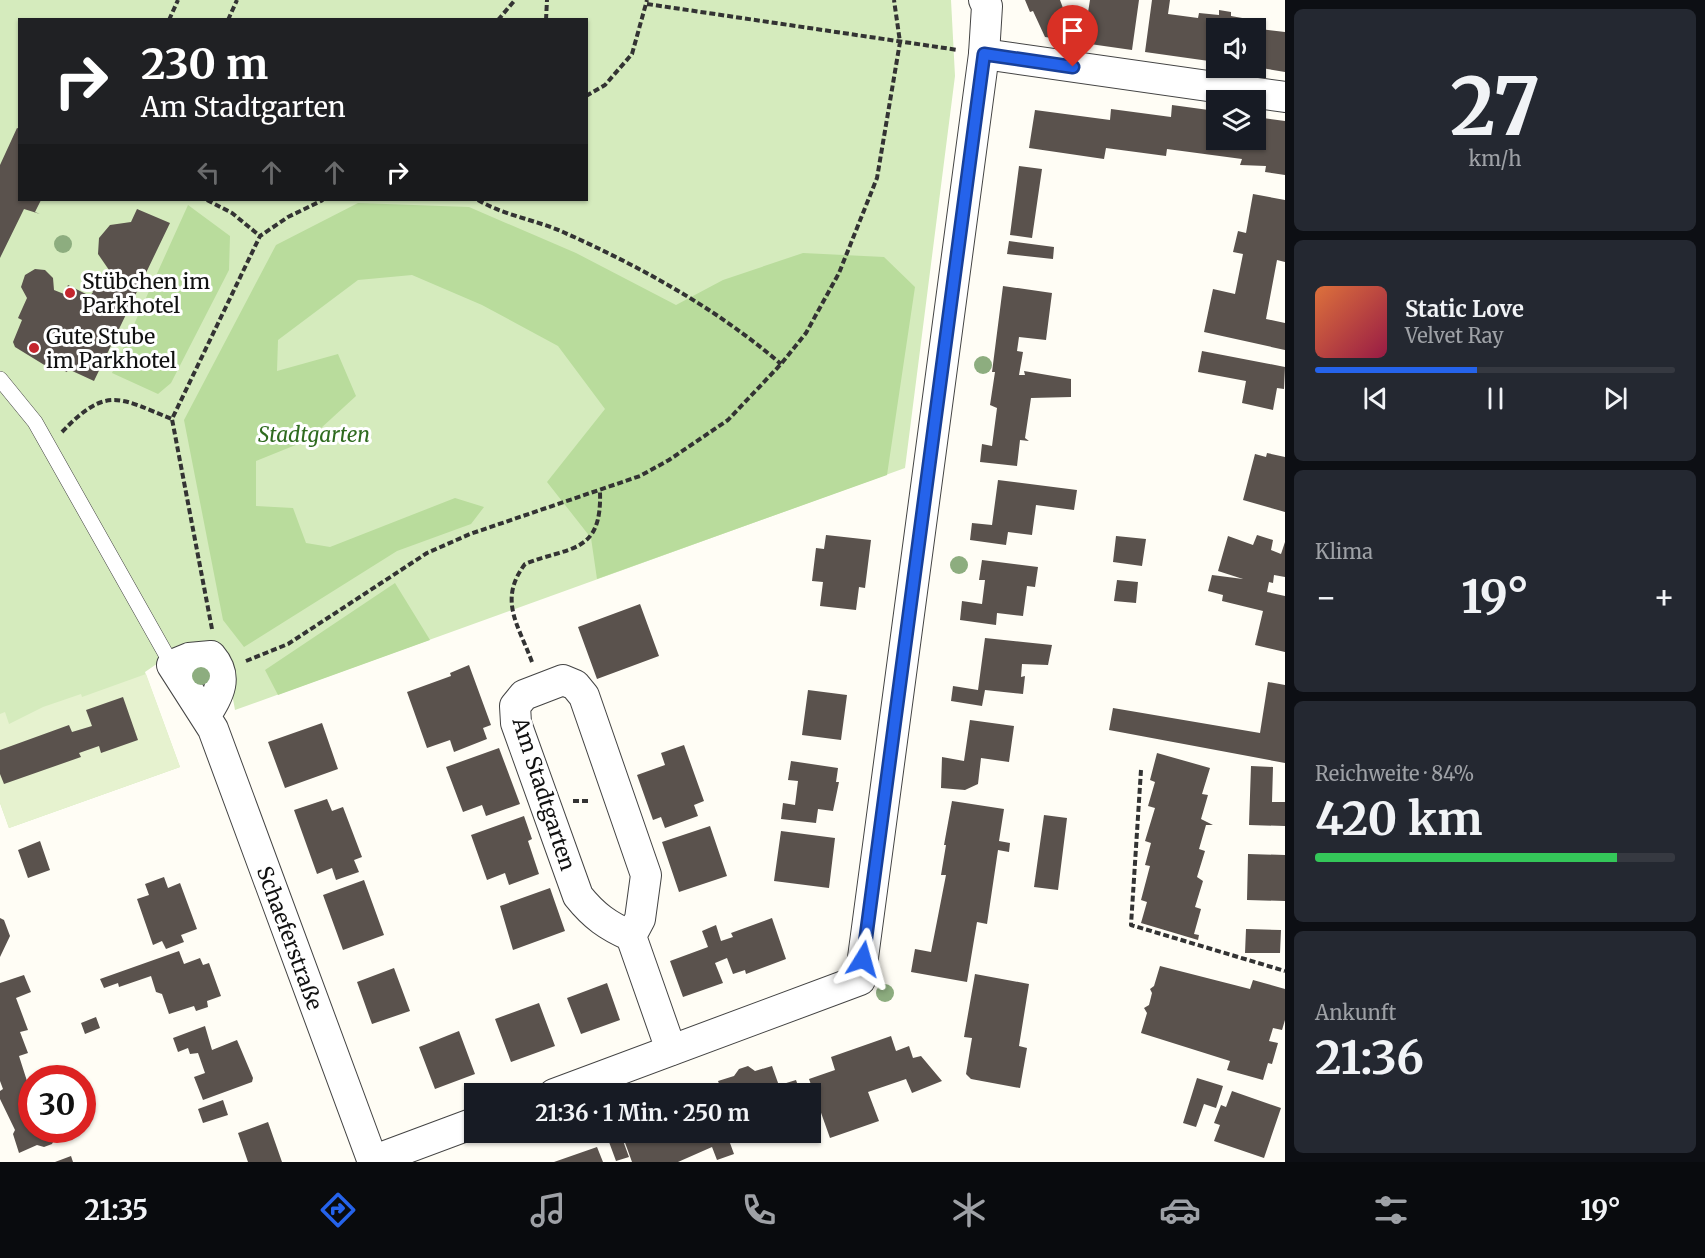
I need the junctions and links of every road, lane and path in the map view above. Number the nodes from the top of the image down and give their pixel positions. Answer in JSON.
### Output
{"nodes":[{"id":1,"x":178,"y":0,"type":"edge"},
{"id":2,"x":237,"y":0,"type":"edge"},
{"id":3,"x":515,"y":0,"type":"edge"},
{"id":4,"x":547,"y":0,"type":"edge"},
{"id":5,"x":894,"y":0,"type":"edge"},
{"id":6,"x":984,"y":0,"type":"edge"},
{"id":7,"x":647,"y":2,"type":"edge"},
{"id":8,"x":170,"y":18,"type":"edge"},
{"id":9,"x":229,"y":18,"type":"edge"},
{"id":10,"x":500,"y":18,"type":"edge"},
{"id":11,"x":546,"y":18,"type":"edge"},
{"id":12,"x":900,"y":42,"type":"junction"},
{"id":13,"x":984,"y":54,"type":"junction"},
{"id":14,"x":588,"y":95,"type":"edge"},
{"id":15,"x":1285,"y":97,"type":"edge"},
{"id":16,"x":209,"y":201,"type":"edge"},
{"id":17,"x":321,"y":201,"type":"edge"},
{"id":18,"x":481,"y":201,"type":"edge"},
{"id":19,"x":260,"y":236,"type":"junction"},
{"id":20,"x":781,"y":364,"type":"junction"},
{"id":21,"x":0,"y":379,"type":"edge"},
{"id":22,"x":172,"y":419,"type":"junction"},
{"id":23,"x":48,"y":446,"type":"junction"},
{"id":24,"x":600,"y":492,"type":"junction"},
{"id":25,"x":215,"y":661,"type":"junction"},
{"id":26,"x":172,"y":665,"type":"junction"},
{"id":27,"x":541,"y":688,"type":"junction"},
{"id":28,"x":206,"y":715,"type":"junction"},
{"id":29,"x":1141,"y":770,"type":"dead end"},
{"id":30,"x":618,"y":795,"type":"junction"},
{"id":31,"x":546,"y":807,"type":"junction"},
{"id":32,"x":631,"y":936,"type":"junction"},
{"id":33,"x":1285,"y":971,"type":"edge"},
{"id":34,"x":671,"y":1050,"type":"junction"},
{"id":35,"x":583,"y":1083,"type":"edge"},
{"id":36,"x":464,"y":1127,"type":"edge"},
{"id":37,"x":373,"y":1161,"type":"edge"}],
"edges":[{"from":1,"to":8,"type":"path"},
{"from":2,"to":9,"type":"path"},
{"from":3,"to":10,"type":"path"},
{"from":4,"to":11,"type":"path"},
{"from":5,"to":12,"type":"path"},
{"from":6,"to":13,"type":"street"},
{"from":7,"to":12,"type":"path"},
{"from":7,"to":14,"type":"path"},
{"from":12,"to":13,"type":"path"},
{"from":12,"to":20,"type":"path"},
{"from":13,"to":15,"type":"street"},
{"from":13,"to":34,"type":"street"},
{"from":16,"to":19,"type":"path"},
{"from":17,"to":19,"type":"path"},
{"from":18,"to":20,"type":"path"},
{"from":19,"to":22,"type":"path"},
{"from":20,"to":24,"type":"path"},
{"from":21,"to":23,"type":"lane"},
{"from":22,"to":23,"type":"path"},
{"from":22,"to":25,"type":"path"},
{"from":23,"to":26,"type":"lane"},
{"from":24,"to":25,"type":"path"},
{"from":24,"to":27,"type":"path"},
{"from":25,"to":26,"type":"street"},
{"from":25,"to":28,"type":"street"},
{"from":26,"to":28,"type":"street","name":"Schaeferstraße"},
{"from":27,"to":30,"type":"street","name":"Am Stadtgarten"},
{"from":27,"to":31,"type":"street","name":"Am Stadtgarten"},
{"from":28,"to":37,"type":"street","name":"Schaeferstraße"},
{"from":29,"to":33,"type":"path"},
{"from":30,"to":31,"type":"path"},
{"from":30,"to":32,"type":"street","name":"Am Stadtgarten"},
{"from":31,"to":32,"type":"street","name":"Am Stadtgarten"},
{"from":32,"to":34,"type":"street"},
{"from":34,"to":35,"type":"street"},
{"from":36,"to":37,"type":"street"}]}
